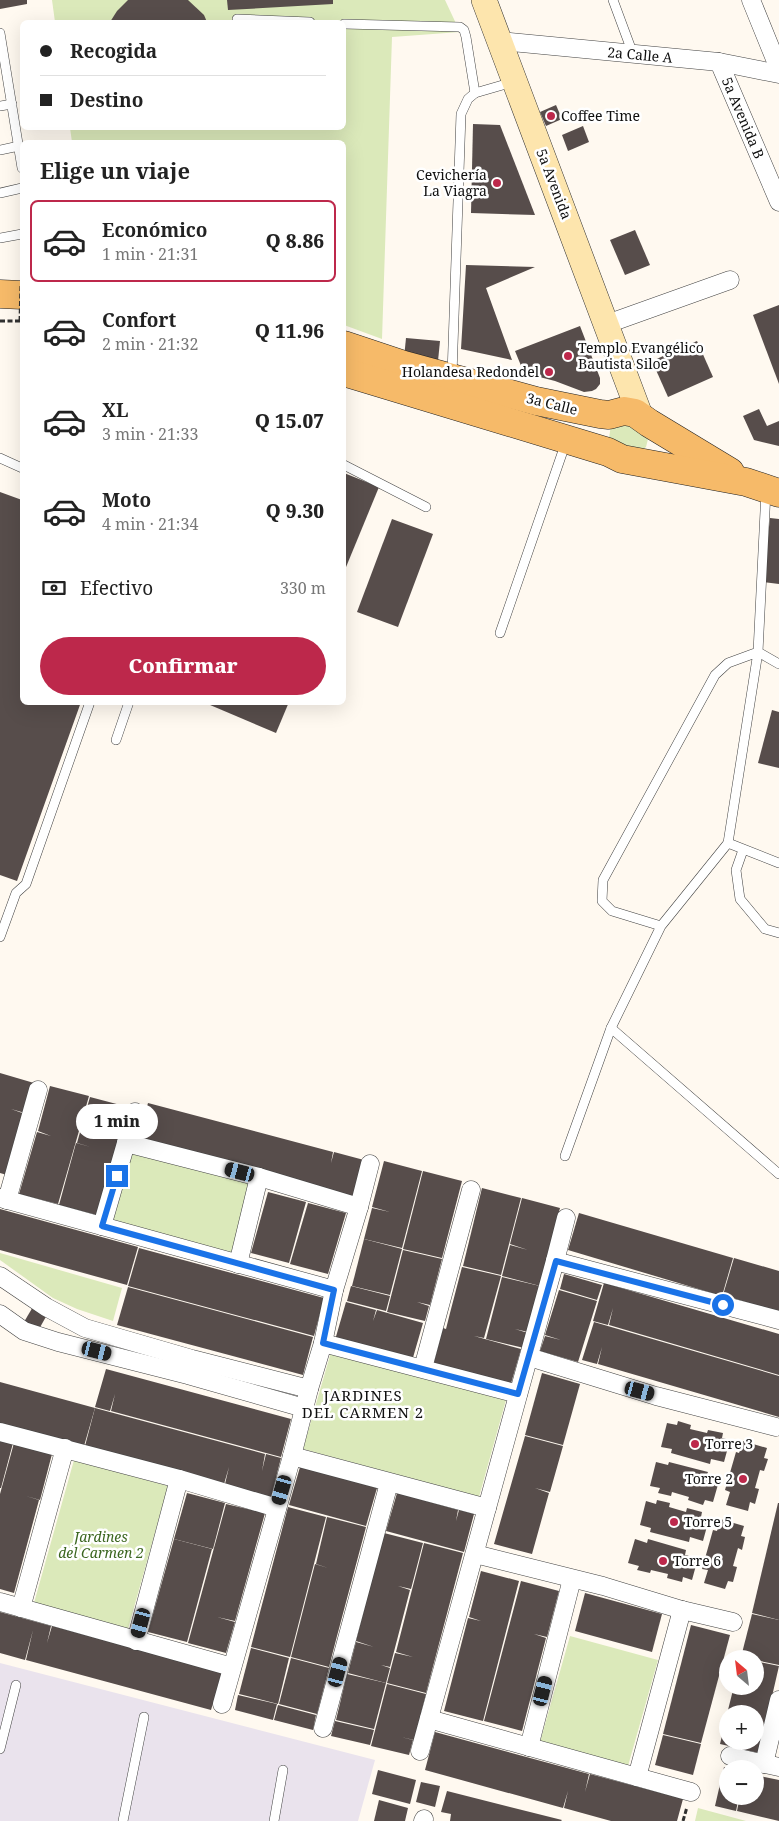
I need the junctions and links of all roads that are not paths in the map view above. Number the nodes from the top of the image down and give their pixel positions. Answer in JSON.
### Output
{"nodes":[{"id":1,"x":484,"y":0,"type":"edge"},
{"id":2,"x":613,"y":0,"type":"edge"},
{"id":3,"x":751,"y":0,"type":"edge"},
{"id":4,"x":237,"y":19,"type":"dead end"},
{"id":5,"x":261,"y":20,"type":"edge"},
{"id":6,"x":346,"y":24,"type":"edge"},
{"id":7,"x":0,"y":34,"type":"edge"},
{"id":8,"x":500,"y":41,"type":"junction"},
{"id":9,"x":634,"y":54,"type":"junction"},
{"id":10,"x":719,"y":62,"type":"junction"},
{"id":11,"x":2,"y":63,"type":"edge"},
{"id":12,"x":779,"y":69,"type":"edge"},
{"id":13,"x":779,"y":74,"type":"edge"},
{"id":14,"x":516,"y":81,"type":"junction"},
{"id":15,"x":475,"y":93,"type":"junction"},
{"id":16,"x":12,"y":104,"type":"junction"},
{"id":17,"x":0,"y":106,"type":"edge"},
{"id":18,"x":19,"y":146,"type":"junction"},
{"id":19,"x":0,"y":150,"type":"edge"},
{"id":20,"x":20,"y":153,"type":"edge"},
{"id":21,"x":20,"y":188,"type":"edge"},
{"id":22,"x":0,"y":193,"type":"edge"},
{"id":23,"x":779,"y":202,"type":"edge"},
{"id":24,"x":20,"y":234,"type":"edge"},
{"id":25,"x":0,"y":238,"type":"edge"},
{"id":26,"x":730,"y":280,"type":"dead end"},
{"id":27,"x":607,"y":324,"type":"junction"},
{"id":28,"x":346,"y":346,"type":"edge"},
{"id":29,"x":623,"y":368,"type":"junction"},
{"id":30,"x":346,"y":373,"type":"edge"},
{"id":31,"x":452,"y":378,"type":"junction"},
{"id":32,"x":585,"y":412,"type":"junction"},
{"id":33,"x":644,"y":419,"type":"junction"},
{"id":34,"x":566,"y":439,"type":"junction"},
{"id":35,"x":0,"y":458,"type":"edge"},
{"id":36,"x":630,"y":459,"type":"junction"},
{"id":37,"x":20,"y":467,"type":"edge"},
{"id":38,"x":346,"y":467,"type":"edge"},
{"id":39,"x":764,"y":488,"type":"edge"},
{"id":40,"x":426,"y":507,"type":"dead end"},
{"id":41,"x":500,"y":633,"type":"dead end"},
{"id":42,"x":758,"y":652,"type":"junction"},
{"id":43,"x":779,"y":664,"type":"edge"},
{"id":44,"x":89,"y":705,"type":"edge"},
{"id":45,"x":128,"y":705,"type":"edge"},
{"id":46,"x":116,"y":740,"type":"dead end"},
{"id":47,"x":728,"y":844,"type":"junction"},
{"id":48,"x":743,"y":850,"type":"junction"},
{"id":49,"x":779,"y":863,"type":"edge"},
{"id":50,"x":661,"y":926,"type":"junction"},
{"id":51,"x":779,"y":933,"type":"edge"},
{"id":52,"x":0,"y":937,"type":"edge"},
{"id":53,"x":611,"y":1028,"type":"junction"},
{"id":54,"x":38,"y":1090,"type":"dead end"},
{"id":55,"x":135,"y":1112,"type":"dead end"},
{"id":56,"x":126,"y":1143,"type":"junction"},
{"id":57,"x":565,"y":1156,"type":"dead end"},
{"id":58,"x":370,"y":1164,"type":"dead end"},
{"id":59,"x":779,"y":1174,"type":"edge"},
{"id":60,"x":259,"y":1177,"type":"junction"},
{"id":61,"x":471,"y":1190,"type":"dead end"},
{"id":62,"x":3,"y":1199,"type":"edge"},
{"id":63,"x":360,"y":1207,"type":"junction"},
{"id":64,"x":566,"y":1218,"type":"dead end"},
{"id":65,"x":102,"y":1226,"type":"junction"},
{"id":66,"x":556,"y":1261,"type":"junction"},
{"id":67,"x":238,"y":1264,"type":"junction"},
{"id":68,"x":0,"y":1276,"type":"edge"},
{"id":69,"x":334,"y":1290,"type":"junction"},
{"id":70,"x":0,"y":1314,"type":"edge"},
{"id":71,"x":779,"y":1320,"type":"edge"},
{"id":72,"x":85,"y":1328,"type":"junction"},
{"id":73,"x":323,"y":1343,"type":"junction"},
{"id":74,"x":78,"y":1347,"type":"junction"},
{"id":75,"x":529,"y":1357,"type":"junction"},
{"id":76,"x":190,"y":1367,"type":"junction"},
{"id":77,"x":423,"y":1368,"type":"junction"},
{"id":78,"x":309,"y":1389,"type":"junction"},
{"id":79,"x":518,"y":1394,"type":"junction"},
{"id":80,"x":304,"y":1408,"type":"junction"},
{"id":81,"x":776,"y":1427,"type":"dead end"},
{"id":82,"x":0,"y":1432,"type":"edge"},
{"id":83,"x":65,"y":1448,"type":"junction"},
{"id":84,"x":292,"y":1456,"type":"junction"},
{"id":85,"x":180,"y":1479,"type":"junction"},
{"id":86,"x":389,"y":1483,"type":"junction"},
{"id":87,"x":277,"y":1508,"type":"junction"},
{"id":88,"x":487,"y":1508,"type":"junction"},
{"id":89,"x":475,"y":1554,"type":"junction"},
{"id":90,"x":572,"y":1579,"type":"junction"},
{"id":91,"x":0,"y":1602,"type":"edge"},
{"id":92,"x":21,"y":1608,"type":"junction"},
{"id":93,"x":682,"y":1610,"type":"junction"},
{"id":94,"x":733,"y":1622,"type":"dead end"},
{"id":95,"x":136,"y":1640,"type":"junction"},
{"id":96,"x":232,"y":1667,"type":"junction"},
{"id":97,"x":16,"y":1685,"type":"dead end"},
{"id":98,"x":779,"y":1700,"type":"edge"},
{"id":99,"x":222,"y":1704,"type":"dead end"},
{"id":100,"x":144,"y":1717,"type":"dead end"},
{"id":101,"x":429,"y":1719,"type":"junction"},
{"id":102,"x":323,"y":1728,"type":"dead end"},
{"id":103,"x":529,"y":1747,"type":"junction"},
{"id":104,"x":0,"y":1749,"type":"edge"},
{"id":105,"x":420,"y":1751,"type":"dead end"},
{"id":106,"x":730,"y":1756,"type":"dead end"},
{"id":107,"x":772,"y":1765,"type":"edge"},
{"id":108,"x":284,"y":1770,"type":"dead end"},
{"id":109,"x":637,"y":1777,"type":"junction"},
{"id":110,"x":691,"y":1792,"type":"dead end"},
{"id":111,"x":123,"y":1821,"type":"edge"},
{"id":112,"x":274,"y":1821,"type":"edge"}],
"edges":[{"from":1,"to":8,"type":"main road","name":"5a Avenida"},
{"from":2,"to":9,"type":"lane"},
{"from":3,"to":12,"type":"street"},
{"from":4,"to":5,"type":"lane"},
{"from":6,"to":15,"type":"lane"},
{"from":7,"to":11,"type":"lane"},
{"from":8,"to":9,"type":"street","name":"2a Calle A"},
{"from":8,"to":14,"type":"main road","name":"5a Avenida"},
{"from":9,"to":10,"type":"street","name":"2a Calle A"},
{"from":10,"to":13,"type":"street","name":"2a Calle A"},
{"from":10,"to":23,"type":"street","name":"5a Avenida B"},
{"from":11,"to":16,"type":"lane"},
{"from":14,"to":15,"type":"lane"},
{"from":14,"to":27,"type":"main road","name":"5a Avenida"},
{"from":15,"to":31,"type":"lane"},
{"from":16,"to":17,"type":"lane"},
{"from":16,"to":18,"type":"lane"},
{"from":18,"to":19,"type":"lane"},
{"from":18,"to":20,"type":"lane"},
{"from":21,"to":22,"type":"lane"},
{"from":24,"to":25,"type":"lane"},
{"from":26,"to":27,"type":"street"},
{"from":27,"to":29,"type":"main road","name":"5a Avenida"},
{"from":28,"to":31,"type":"main road","name":"3a Calle"},
{"from":29,"to":32,"type":"main road","name":"5a Avenida"},
{"from":29,"to":33,"type":"main road","name":"5a Avenida"},
{"from":30,"to":34,"type":"main road","name":"3a Calle"},
{"from":31,"to":32,"type":"main road","name":"3a Calle"},
{"from":32,"to":33,"type":"main road","name":"3a Calle"},
{"from":33,"to":36,"type":"main road"},
{"from":33,"to":39,"type":"main road","name":"3a Calle"},
{"from":34,"to":36,"type":"main road","name":"3a Calle"},
{"from":34,"to":41,"type":"lane"},
{"from":35,"to":37,"type":"lane"},
{"from":36,"to":39,"type":"main road","name":"3a Calle"},
{"from":38,"to":40,"type":"lane"},
{"from":39,"to":42,"type":"lane"},
{"from":42,"to":43,"type":"lane"},
{"from":42,"to":47,"type":"lane"},
{"from":42,"to":50,"type":"lane"},
{"from":44,"to":52,"type":"lane"},
{"from":45,"to":46,"type":"lane"},
{"from":47,"to":48,"type":"lane"},
{"from":47,"to":50,"type":"lane"},
{"from":48,"to":49,"type":"lane"},
{"from":48,"to":51,"type":"lane"},
{"from":50,"to":53,"type":"lane"},
{"from":53,"to":57,"type":"lane"},
{"from":53,"to":59,"type":"lane"},
{"from":54,"to":62,"type":"street"},
{"from":55,"to":56,"type":"street"},
{"from":56,"to":60,"type":"street"},
{"from":56,"to":65,"type":"street"},
{"from":58,"to":63,"type":"street"},
{"from":60,"to":63,"type":"street"},
{"from":60,"to":67,"type":"street"},
{"from":61,"to":77,"type":"street"},
{"from":62,"to":65,"type":"street"},
{"from":63,"to":69,"type":"street"},
{"from":64,"to":66,"type":"street"},
{"from":65,"to":67,"type":"street"},
{"from":66,"to":71,"type":"street"},
{"from":66,"to":75,"type":"street"},
{"from":67,"to":69,"type":"street"},
{"from":68,"to":72,"type":"street"},
{"from":69,"to":73,"type":"street"},
{"from":70,"to":74,"type":"street"},
{"from":72,"to":74,"type":"street"},
{"from":72,"to":76,"type":"street"},
{"from":73,"to":77,"type":"street"},
{"from":73,"to":78,"type":"street"},
{"from":74,"to":76,"type":"street"},
{"from":75,"to":79,"type":"street"},
{"from":75,"to":81,"type":"street"},
{"from":76,"to":78,"type":"street"},
{"from":76,"to":80,"type":"street"},
{"from":77,"to":79,"type":"street"},
{"from":78,"to":80,"type":"street"},
{"from":79,"to":88,"type":"street"},
{"from":80,"to":84,"type":"street"},
{"from":82,"to":83,"type":"street"},
{"from":83,"to":85,"type":"street"},
{"from":83,"to":92,"type":"street"},
{"from":84,"to":86,"type":"street"},
{"from":84,"to":87,"type":"street"},
{"from":85,"to":87,"type":"street"},
{"from":85,"to":95,"type":"street"},
{"from":86,"to":88,"type":"street"},
{"from":86,"to":102,"type":"street"},
{"from":87,"to":96,"type":"street"},
{"from":88,"to":89,"type":"street"},
{"from":89,"to":90,"type":"street"},
{"from":89,"to":101,"type":"street"},
{"from":90,"to":93,"type":"street"},
{"from":90,"to":103,"type":"street"},
{"from":91,"to":92,"type":"street"},
{"from":92,"to":95,"type":"street"},
{"from":93,"to":94,"type":"street"},
{"from":93,"to":109,"type":"street"},
{"from":95,"to":96,"type":"street"},
{"from":96,"to":99,"type":"street"},
{"from":97,"to":104,"type":"lane"},
{"from":98,"to":107,"type":"street"},
{"from":100,"to":111,"type":"lane"},
{"from":101,"to":103,"type":"street"},
{"from":101,"to":105,"type":"street"},
{"from":103,"to":109,"type":"street"},
{"from":106,"to":107,"type":"street"},
{"from":108,"to":112,"type":"lane"},
{"from":109,"to":110,"type":"street"}]}
